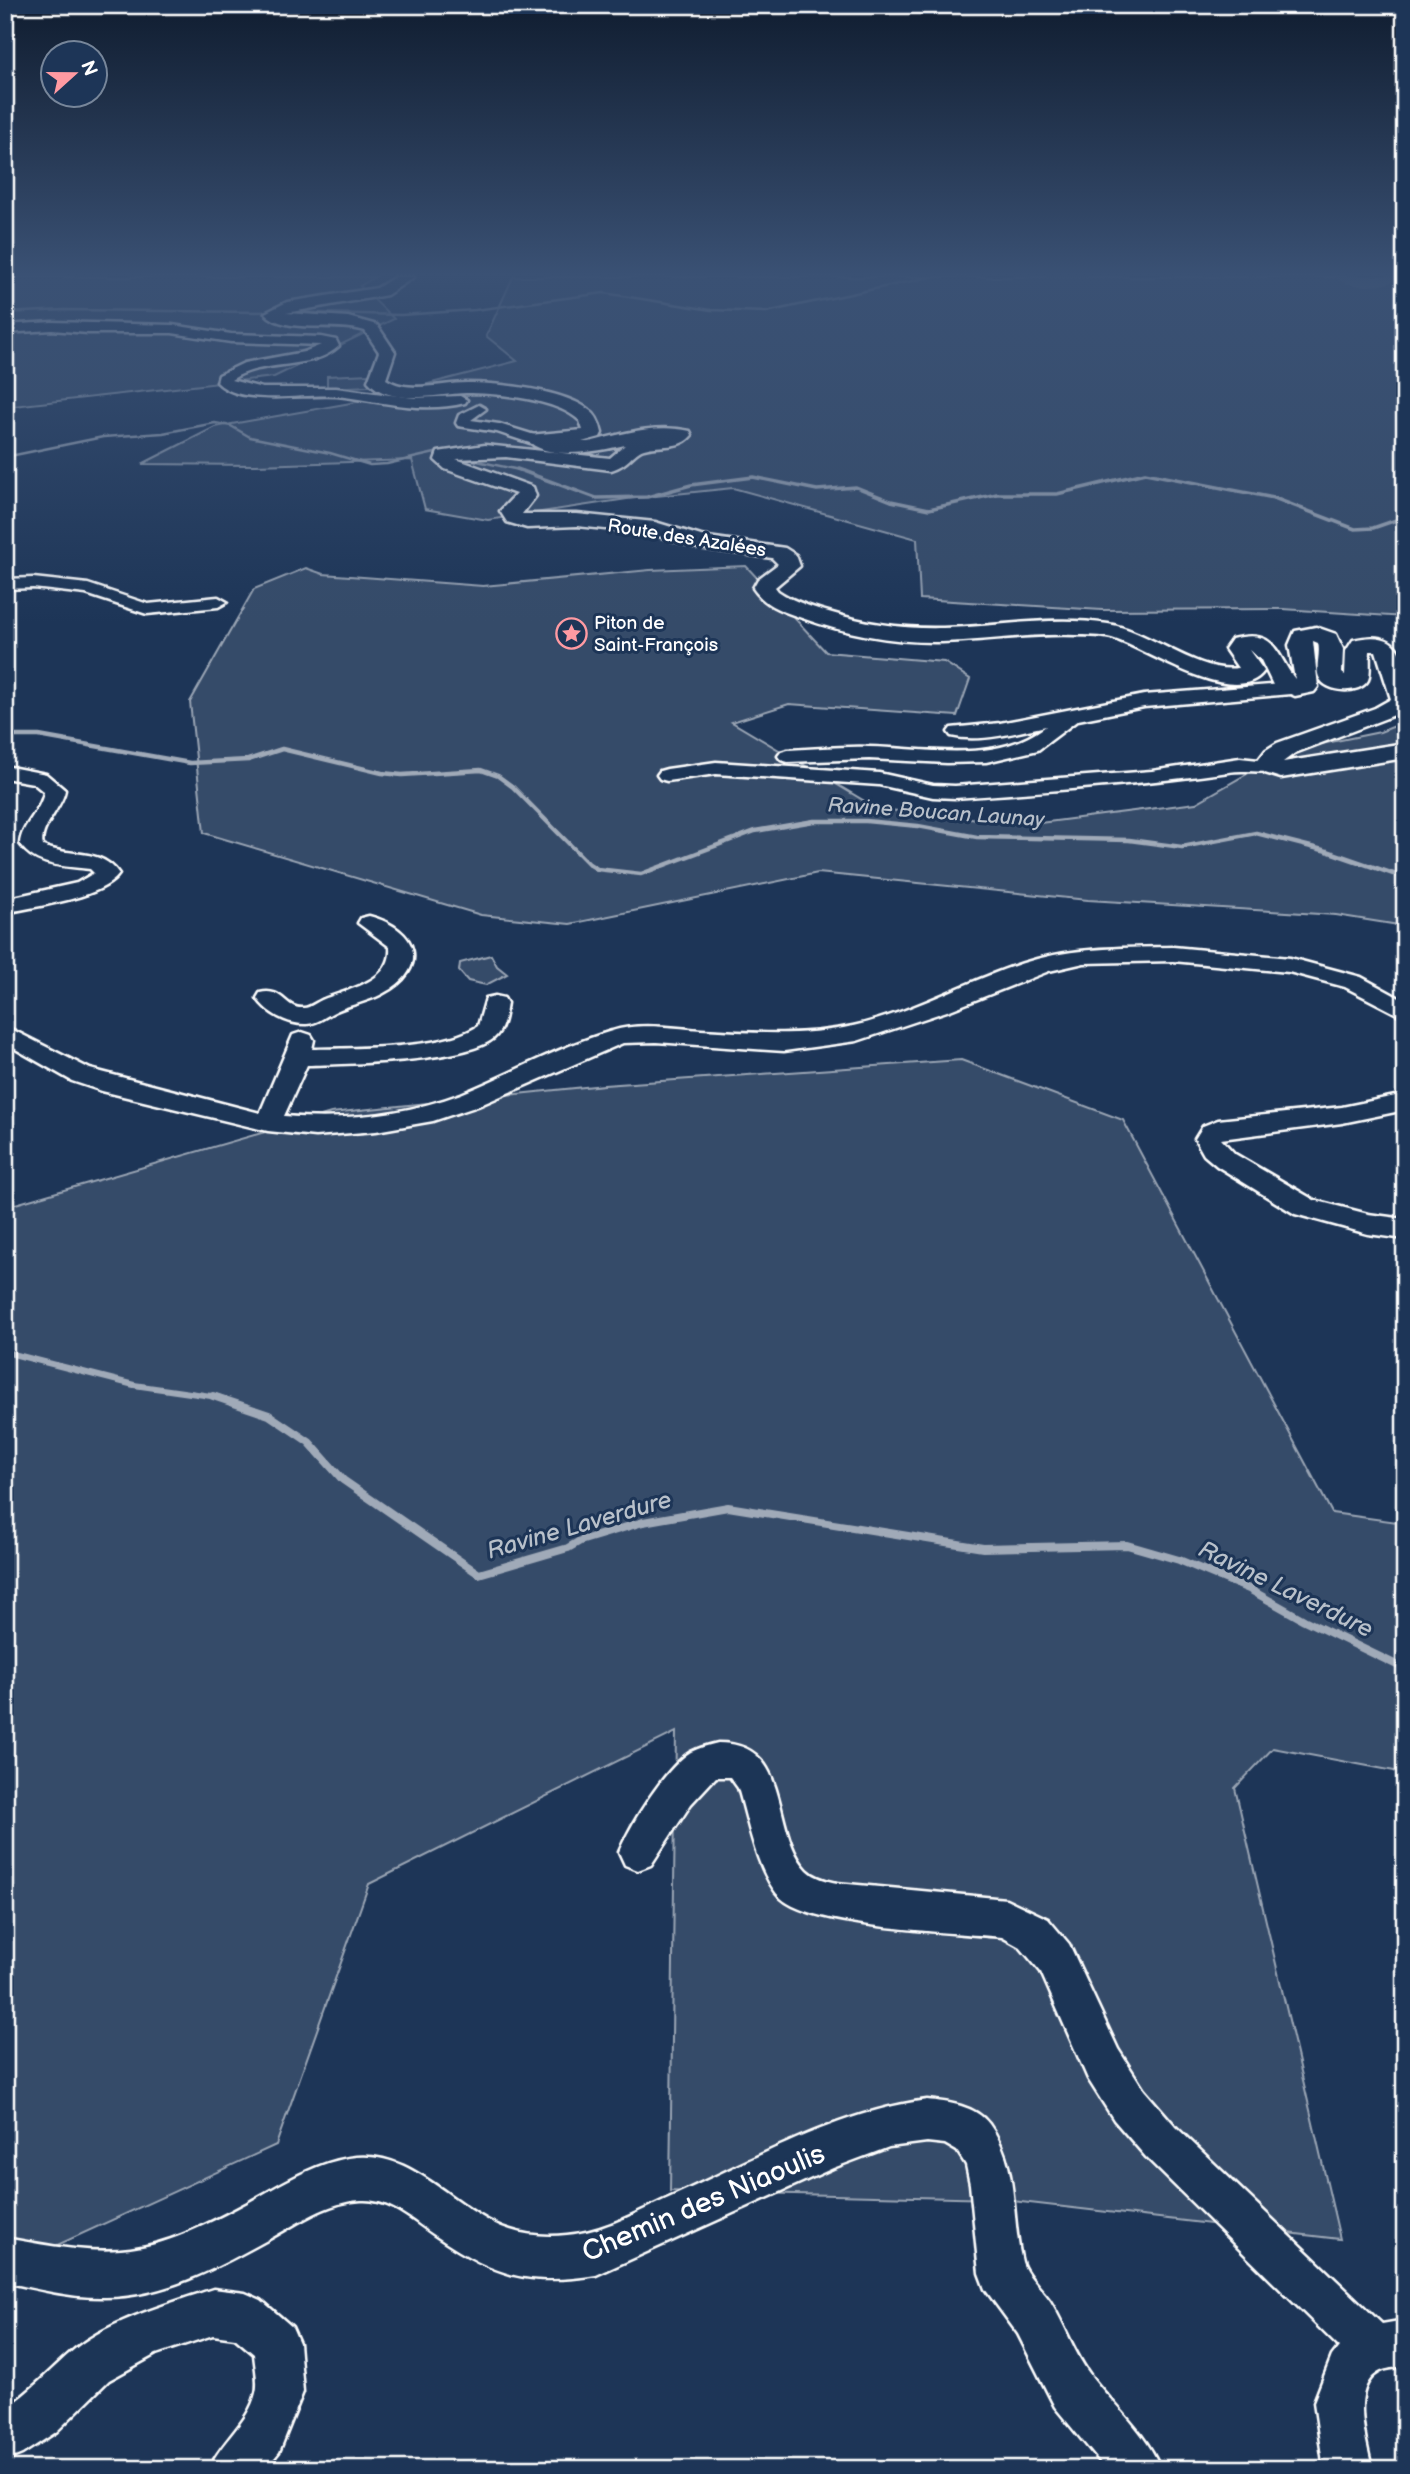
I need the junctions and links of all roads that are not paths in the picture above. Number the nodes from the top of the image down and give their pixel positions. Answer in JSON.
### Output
{"nodes":[{"id":1,"x":339,"y":392,"type":"edge"},
{"id":2,"x":390,"y":392,"type":"edge"},
{"id":3,"x":501,"y":392,"type":"edge"},
{"id":4,"x":479,"y":409,"type":"dead end"},
{"id":5,"x":536,"y":440,"type":"junction"},
{"id":6,"x":5,"y":584,"type":"edge"},
{"id":7,"x":218,"y":602,"type":"dead end"},
{"id":8,"x":1295,"y":689,"type":"junction"},
{"id":9,"x":1081,"y":713,"type":"junction"},
{"id":10,"x":958,"y":732,"type":"dead end"},
{"id":11,"x":1405,"y":750,"type":"edge"},
{"id":12,"x":788,"y":756,"type":"dead end"},
{"id":13,"x":1270,"y":766,"type":"junction"},
{"id":14,"x":5,"y":772,"type":"edge"},
{"id":15,"x":667,"y":775,"type":"dead end"},
{"id":16,"x":5,"y":906,"type":"edge"},
{"id":17,"x":369,"y":923,"type":"dead end"},
{"id":18,"x":269,"y":998,"type":"dead end"},
{"id":19,"x":495,"y":1003,"type":"dead end"},
{"id":20,"x":1405,"y":1011,"type":"edge"},
{"id":21,"x":306,"y":1017,"type":"junction"},
{"id":22,"x":5,"y":1033,"type":"edge"},
{"id":23,"x":298,"y":1057,"type":"junction"},
{"id":24,"x":1405,"y":1102,"type":"edge"},
{"id":25,"x":268,"y":1123,"type":"junction"},
{"id":26,"x":1405,"y":1229,"type":"edge"},
{"id":27,"x":638,"y":1852,"type":"dead end"},
{"id":28,"x":5,"y":2260,"type":"edge"},
{"id":29,"x":1389,"y":2346,"type":"edge"},
{"id":30,"x":5,"y":2437,"type":"edge"},
{"id":31,"x":233,"y":2469,"type":"edge"},
{"id":32,"x":1137,"y":2469,"type":"edge"},
{"id":33,"x":1348,"y":2469,"type":"edge"}],
"edges":[{"from":1,"to":2,"type":"street"},
{"from":3,"to":5,"type":"main road"},
{"from":4,"to":5,"type":"street"},
{"from":5,"to":8,"type":"main road","name":"Route des Azalées"},
{"from":6,"to":7,"type":"street"},
{"from":8,"to":9,"type":"street"},
{"from":8,"to":13,"type":"main road"},
{"from":9,"to":10,"type":"street"},
{"from":9,"to":12,"type":"street"},
{"from":11,"to":13,"type":"main road"},
{"from":13,"to":15,"type":"street"},
{"from":14,"to":16,"type":"street"},
{"from":17,"to":21,"type":"street"},
{"from":18,"to":21,"type":"street"},
{"from":19,"to":23,"type":"street"},
{"from":20,"to":25,"type":"street"},
{"from":21,"to":23,"type":"street"},
{"from":22,"to":25,"type":"street"},
{"from":23,"to":25,"type":"street"},
{"from":24,"to":26,"type":"street"},
{"from":27,"to":29,"type":"street"},
{"from":28,"to":32,"type":"street","name":"Chemin des Niaoulis"},
{"from":29,"to":33,"type":"street"},
{"from":30,"to":31,"type":"street"}]}
